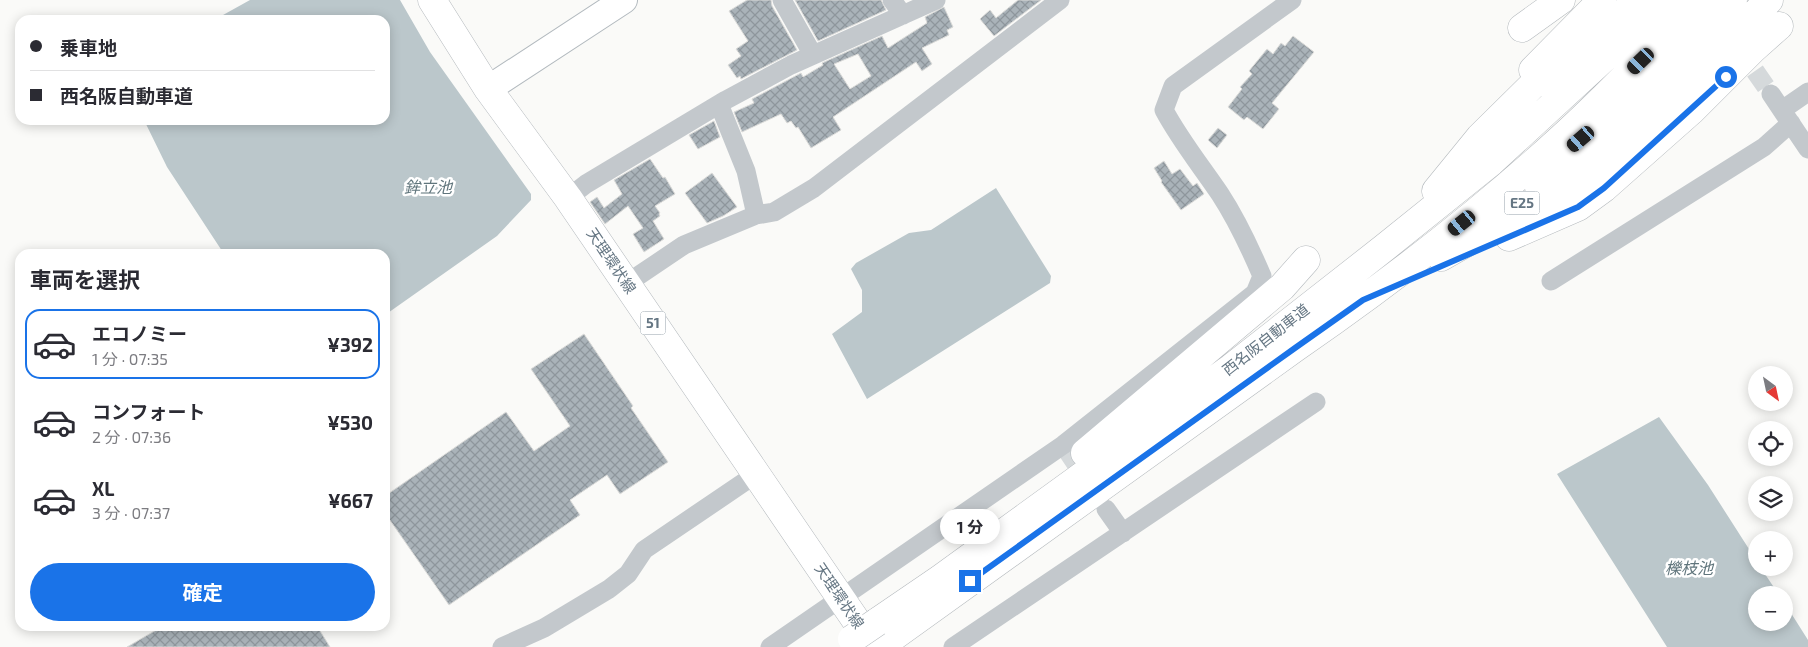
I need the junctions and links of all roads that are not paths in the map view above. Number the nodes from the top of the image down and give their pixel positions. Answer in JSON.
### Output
{"nodes":[{"id":1,"x":432,"y":0,"type":"edge"},
{"id":2,"x":624,"y":0,"type":"edge"},
{"id":3,"x":782,"y":0,"type":"edge"},
{"id":4,"x":892,"y":0,"type":"edge"},
{"id":5,"x":936,"y":0,"type":"edge"},
{"id":6,"x":1060,"y":0,"type":"edge"},
{"id":7,"x":1292,"y":0,"type":"edge"},
{"id":8,"x":1546,"y":0,"type":"edge"},
{"id":9,"x":1561,"y":0,"type":"edge"},
{"id":10,"x":1586,"y":0,"type":"edge"},
{"id":11,"x":1602,"y":0,"type":"edge"},
{"id":12,"x":1619,"y":0,"type":"edge"},
{"id":13,"x":1637,"y":0,"type":"edge"},
{"id":14,"x":1653,"y":0,"type":"edge"},
{"id":15,"x":1667,"y":0,"type":"edge"},
{"id":16,"x":1700,"y":0,"type":"edge"},
{"id":17,"x":1716,"y":0,"type":"edge"},
{"id":18,"x":1733,"y":0,"type":"edge"},
{"id":19,"x":1752,"y":0,"type":"edge"},
{"id":20,"x":1769,"y":0,"type":"edge"},
{"id":21,"x":903,"y":15,"type":"junction"},
{"id":22,"x":1779,"y":26,"type":"dead end"},
{"id":23,"x":813,"y":56,"type":"junction"},
{"id":24,"x":488,"y":89,"type":"junction"},
{"id":25,"x":1808,"y":92,"type":"edge"},
{"id":26,"x":1771,"y":94,"type":"tunnel mouth"},
{"id":27,"x":719,"y":104,"type":"junction"},
{"id":28,"x":1794,"y":121,"type":"edge"},
{"id":29,"x":1479,"y":126,"type":"junction"},
{"id":30,"x":1808,"y":149,"type":"edge"},
{"id":31,"x":1441,"y":186,"type":"junction"},
{"id":32,"x":568,"y":198,"type":"junction"},
{"id":33,"x":756,"y":215,"type":"junction"},
{"id":34,"x":1384,"y":248,"type":"junction"},
{"id":35,"x":1306,"y":260,"type":"dead end"},
{"id":36,"x":1551,"y":281,"type":"dead end"},
{"id":37,"x":626,"y":284,"type":"junction"},
{"id":38,"x":1363,"y":300,"type":"junction"},
{"id":39,"x":1316,"y":402,"type":"dead end"},
{"id":40,"x":756,"y":474,"type":"junction"},
{"id":41,"x":1106,"y":509,"type":"dead end"},
{"id":42,"x":1123,"y":533,"type":"junction"},
{"id":43,"x":940,"y":579,"type":"junction"},
{"id":44,"x":841,"y":597,"type":"junction"},
{"id":45,"x":868,"y":640,"type":"edge"},
{"id":46,"x":502,"y":647,"type":"edge"},
{"id":47,"x":770,"y":647,"type":"edge"},
{"id":48,"x":953,"y":647,"type":"edge"}],
"edges":[{"from":1,"to":24,"type":"main road","name":"天理環状線","number":"51"},
{"from":2,"to":24,"type":"street"},
{"from":3,"to":23,"type":"street"},
{"from":4,"to":21,"type":"street"},
{"from":5,"to":21,"type":"street"},
{"from":6,"to":33,"type":"street"},
{"from":7,"to":44,"type":"street"},
{"from":8,"to":9,"type":"main road"},
{"from":10,"to":29,"type":"main road"},
{"from":11,"to":29,"type":"main road"},
{"from":12,"to":31,"type":"main road"},
{"from":13,"to":34,"type":"main road"},
{"from":14,"to":34,"type":"main road"},
{"from":15,"to":34,"type":"main road","name":"西名阪自動車道"},
{"from":16,"to":38,"type":"main road","name":"西名阪自動車道","number":"E25"},
{"from":17,"to":38,"type":"main road","number":"E25"},
{"from":18,"to":38,"type":"main road","number":"E25"},
{"from":19,"to":38,"type":"main road","number":"E25"},
{"from":20,"to":38,"type":"main road","number":"E25"},
{"from":21,"to":23,"type":"street"},
{"from":22,"to":38,"type":"main road"},
{"from":23,"to":27,"type":"street"},
{"from":24,"to":32,"type":"main road","name":"天理環状線","number":"51"},
{"from":25,"to":28,"type":"street"},
{"from":26,"to":28,"type":"street"},
{"from":27,"to":32,"type":"street"},
{"from":27,"to":33,"type":"street"},
{"from":28,"to":30,"type":"street"},
{"from":28,"to":36,"type":"street"},
{"from":29,"to":31,"type":"main road"},
{"from":31,"to":34,"type":"main road"},
{"from":32,"to":37,"type":"main road","name":"天理環状線","number":"51"},
{"from":33,"to":37,"type":"street"},
{"from":34,"to":43,"type":"main road","name":"西名阪自動車道"},
{"from":35,"to":43,"type":"main road"},
{"from":37,"to":40,"type":"main road","name":"天理環状線","number":"51"},
{"from":38,"to":45,"type":"main road","name":"西名阪自動車道","number":"E25"},
{"from":39,"to":42,"type":"street"},
{"from":40,"to":44,"type":"main road","name":"天理環状線","number":"51"},
{"from":40,"to":46,"type":"street"},
{"from":41,"to":42,"type":"street"},
{"from":42,"to":48,"type":"street"},
{"from":43,"to":45,"type":"main road","name":"西名阪自動車道"},
{"from":44,"to":45,"type":"main road","name":"天理環状線","number":"51"},
{"from":44,"to":47,"type":"street"}]}
